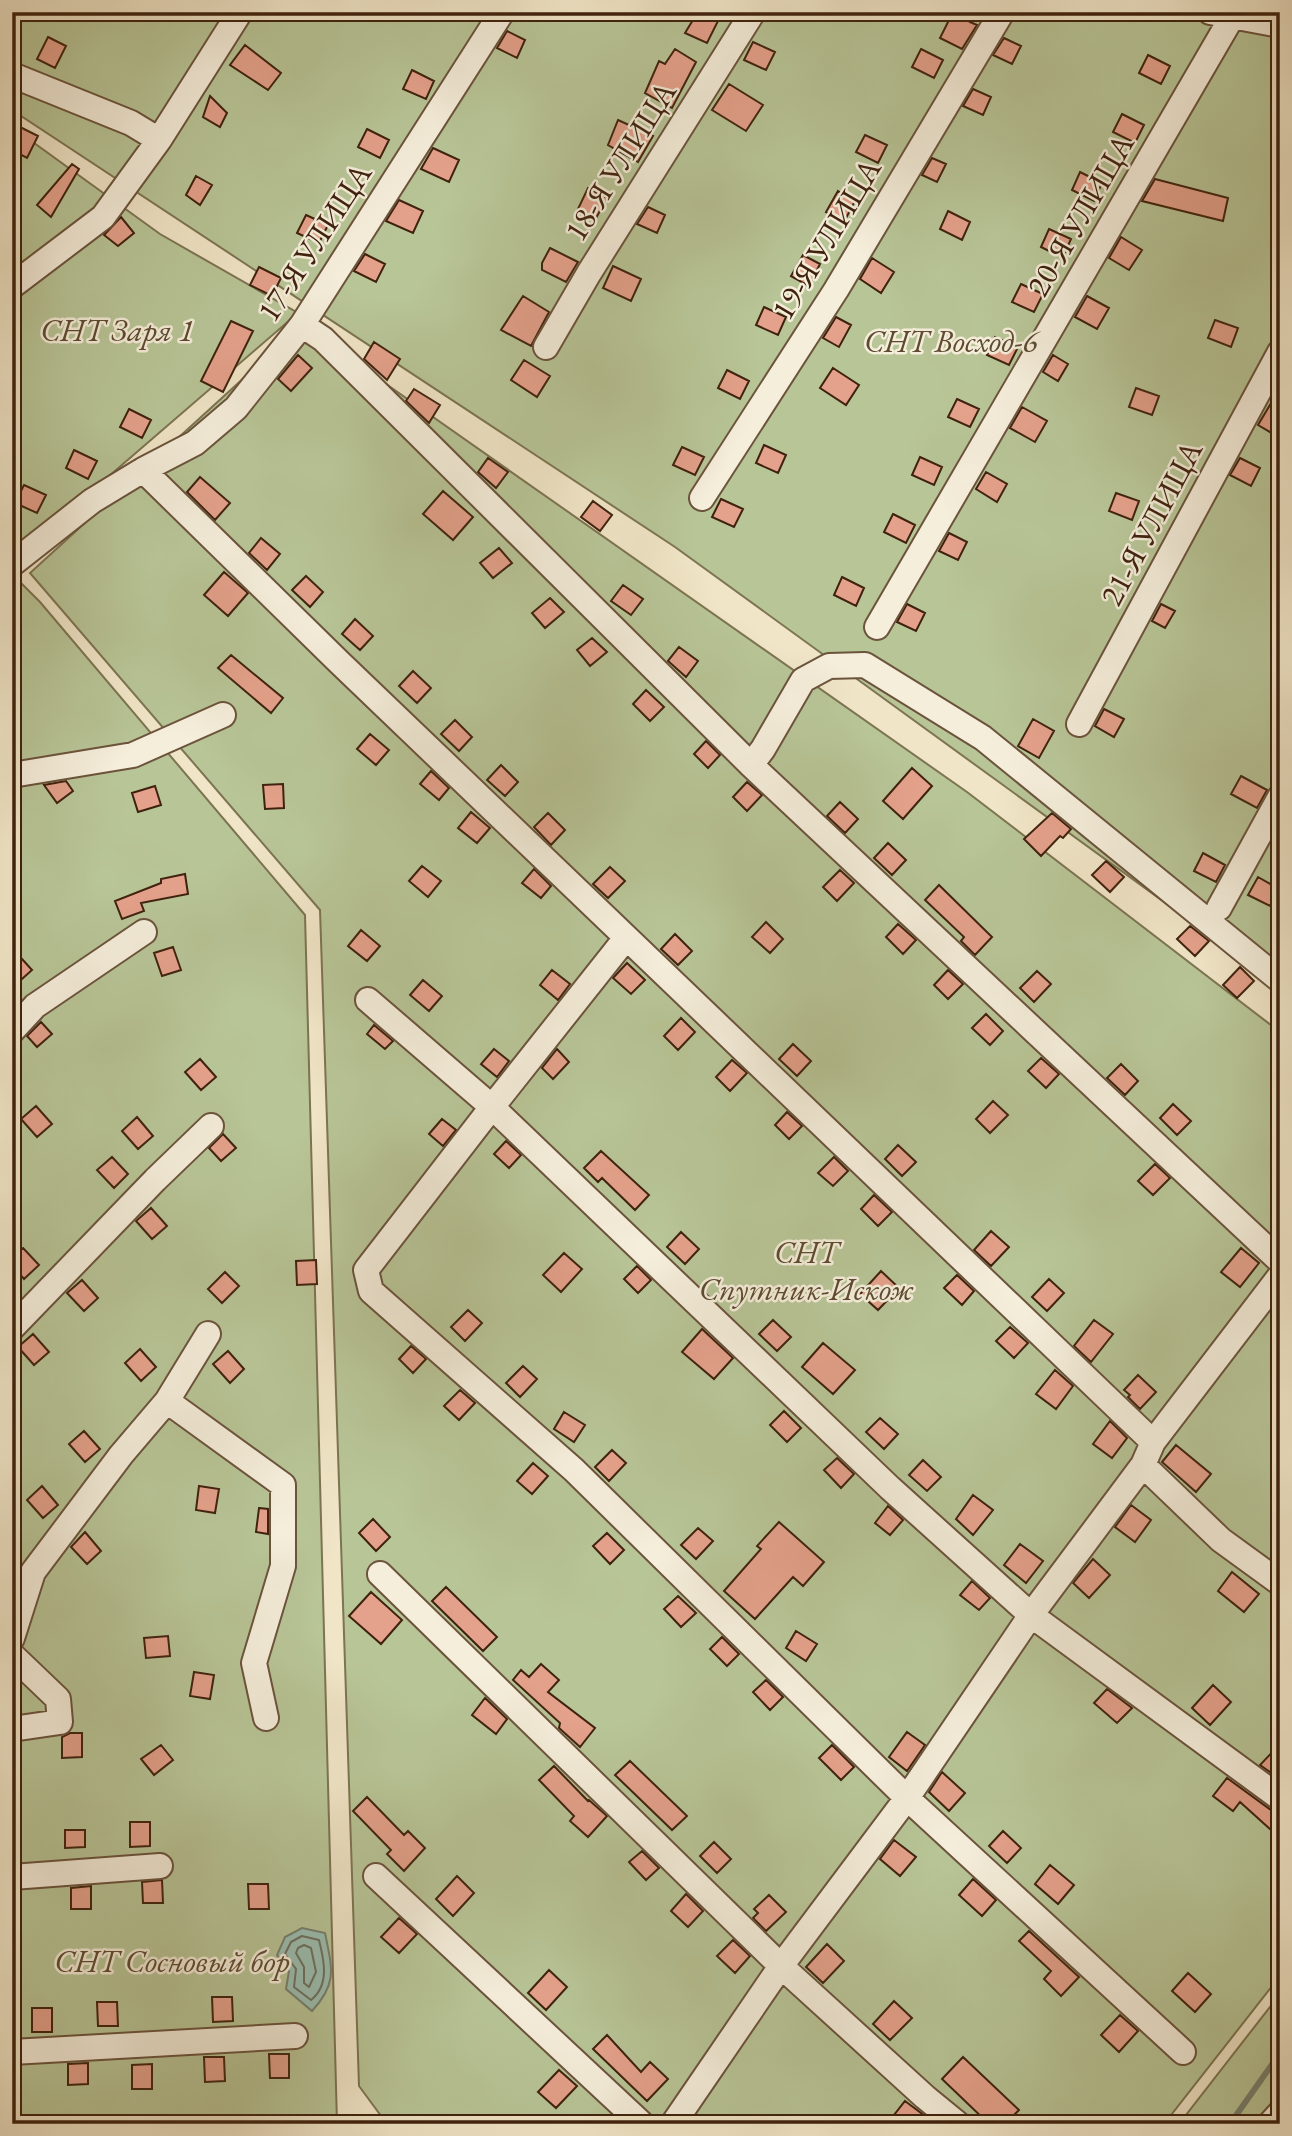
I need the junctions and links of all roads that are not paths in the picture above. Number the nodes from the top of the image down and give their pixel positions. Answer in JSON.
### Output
{"nodes":[{"id":1,"x":240,"y":12,"type":"edge"},
{"id":2,"x":502,"y":12,"type":"edge"},
{"id":3,"x":753,"y":12,"type":"edge"},
{"id":4,"x":1002,"y":12,"type":"edge"},
{"id":5,"x":1221,"y":14,"type":"edge"},
{"id":6,"x":1280,"y":26,"type":"edge"},
{"id":7,"x":12,"y":75,"type":"edge"},
{"id":8,"x":159,"y":141,"type":"junction"},
{"id":9,"x":12,"y":286,"type":"edge"},
{"id":10,"x":302,"y":326,"type":"junction"},
{"id":11,"x":546,"y":347,"type":"dead end"},
{"id":12,"x":1280,"y":352,"type":"edge"},
{"id":13,"x":143,"y":470,"type":"junction"},
{"id":14,"x":702,"y":498,"type":"dead end"},
{"id":15,"x":12,"y":564,"type":"edge"},
{"id":16,"x":877,"y":627,"type":"dead end"},
{"id":17,"x":223,"y":715,"type":"dead end"},
{"id":18,"x":1079,"y":724,"type":"dead end"},
{"id":19,"x":751,"y":765,"type":"junction"},
{"id":20,"x":12,"y":775,"type":"edge"},
{"id":21,"x":1280,"y":797,"type":"edge"},
{"id":22,"x":1219,"y":908,"type":"dead end"},
{"id":23,"x":144,"y":932,"type":"dead end"},
{"id":24,"x":626,"y":938,"type":"junction"},
{"id":25,"x":1280,"y":980,"type":"edge"},
{"id":26,"x":369,"y":1000,"type":"dead end"},
{"id":27,"x":12,"y":1031,"type":"edge"},
{"id":28,"x":492,"y":1107,"type":"junction"},
{"id":29,"x":211,"y":1126,"type":"dead end"},
{"id":30,"x":1280,"y":1261,"type":"edge"},
{"id":31,"x":1280,"y":1276,"type":"edge"},
{"id":32,"x":12,"y":1328,"type":"edge"},
{"id":33,"x":208,"y":1334,"type":"dead end"},
{"id":34,"x":167,"y":1401,"type":"junction"},
{"id":35,"x":1153,"y":1442,"type":"junction"},
{"id":36,"x":1143,"y":1465,"type":"junction"},
{"id":37,"x":380,"y":1574,"type":"dead end"},
{"id":38,"x":1280,"y":1583,"type":"edge"},
{"id":39,"x":1031,"y":1615,"type":"junction"},
{"id":40,"x":12,"y":1638,"type":"edge"},
{"id":41,"x":12,"y":1655,"type":"edge"},
{"id":42,"x":266,"y":1718,"type":"dead end"},
{"id":43,"x":12,"y":1729,"type":"edge"},
{"id":44,"x":907,"y":1798,"type":"junction"},
{"id":45,"x":1280,"y":1798,"type":"edge"},
{"id":46,"x":160,"y":1866,"type":"dead end"},
{"id":47,"x":376,"y":1876,"type":"dead end"},
{"id":48,"x":12,"y":1877,"type":"edge"},
{"id":49,"x":781,"y":1966,"type":"junction"},
{"id":50,"x":295,"y":2036,"type":"dead end"},
{"id":51,"x":12,"y":2052,"type":"edge"},
{"id":52,"x":1182,"y":2052,"type":"dead end"},
{"id":53,"x":1280,"y":2113,"type":"edge"},
{"id":54,"x":642,"y":2124,"type":"edge"},
{"id":55,"x":673,"y":2124,"type":"edge"},
{"id":56,"x":958,"y":2124,"type":"edge"},
{"id":57,"x":1270,"y":2124,"type":"edge"}],
"edges":[{"from":1,"to":8,"type":"street"},
{"from":2,"to":10,"type":"street","name":"17-Я УЛИЦА"},
{"from":3,"to":11,"type":"street","name":"18-Я УЛИЦА"},
{"from":4,"to":14,"type":"street","name":"19-Я УЛИЦА"},
{"from":5,"to":6,"type":"street"},
{"from":5,"to":16,"type":"street","name":"20-Я УЛИЦА"},
{"from":7,"to":8,"type":"street"},
{"from":8,"to":9,"type":"street"},
{"from":10,"to":13,"type":"street","name":"17-Я УЛИЦА"},
{"from":10,"to":19,"type":"street"},
{"from":12,"to":18,"type":"street","name":"21-Я УЛИЦА"},
{"from":13,"to":15,"type":"street","name":"17-Я УЛИЦА"},
{"from":13,"to":24,"type":"street"},
{"from":17,"to":20,"type":"street"},
{"from":19,"to":25,"type":"street"},
{"from":19,"to":30,"type":"street"},
{"from":21,"to":22,"type":"street"},
{"from":23,"to":27,"type":"street"},
{"from":24,"to":28,"type":"street"},
{"from":24,"to":35,"type":"street"},
{"from":26,"to":28,"type":"street"},
{"from":28,"to":39,"type":"street"},
{"from":28,"to":44,"type":"street"},
{"from":29,"to":32,"type":"street"},
{"from":31,"to":35,"type":"street"},
{"from":33,"to":34,"type":"street"},
{"from":34,"to":40,"type":"street"},
{"from":34,"to":42,"type":"street"},
{"from":35,"to":36,"type":"street"},
{"from":36,"to":38,"type":"street"},
{"from":36,"to":39,"type":"street"},
{"from":37,"to":49,"type":"street"},
{"from":39,"to":44,"type":"street"},
{"from":39,"to":45,"type":"street"},
{"from":41,"to":43,"type":"street"},
{"from":44,"to":49,"type":"street"},
{"from":44,"to":52,"type":"street"},
{"from":46,"to":48,"type":"street"},
{"from":47,"to":54,"type":"street"},
{"from":49,"to":55,"type":"street"},
{"from":49,"to":56,"type":"street"},
{"from":50,"to":51,"type":"street"},
{"from":53,"to":57,"type":"street"}]}
